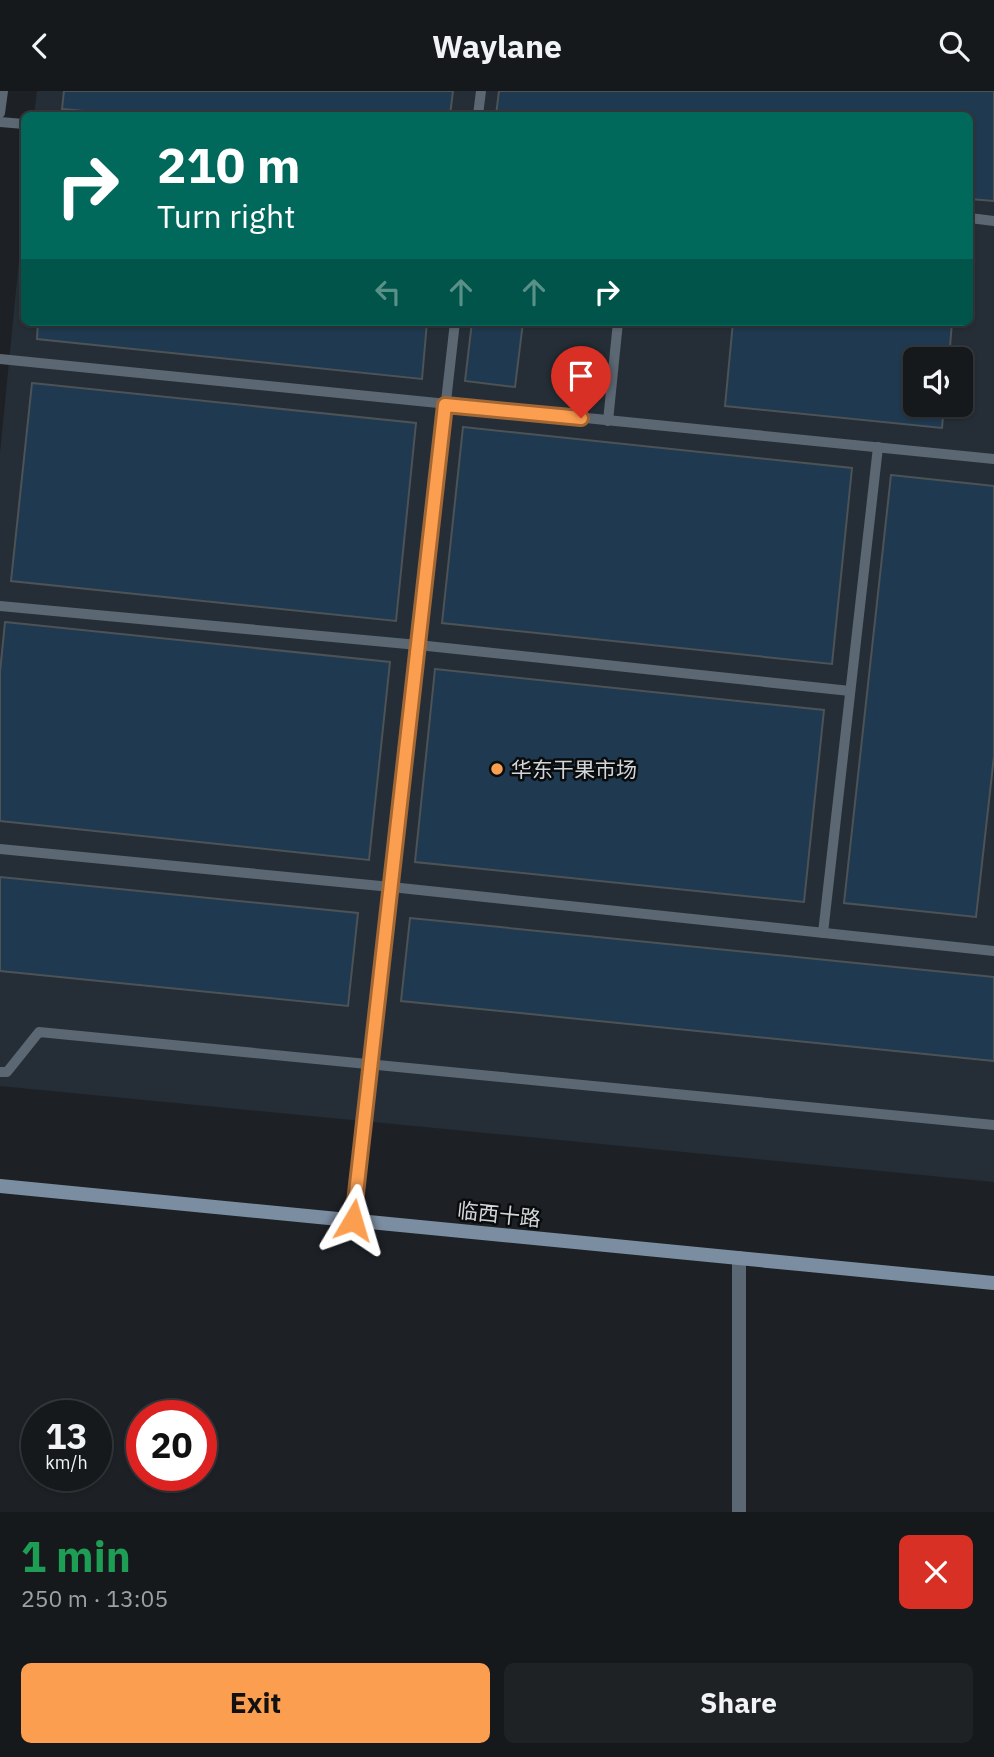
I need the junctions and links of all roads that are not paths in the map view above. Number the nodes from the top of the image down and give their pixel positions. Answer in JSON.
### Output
{"nodes":[{"id":1,"x":2,"y":91,"type":"edge"},
{"id":2,"x":481,"y":91,"type":"edge"},
{"id":3,"x":478,"y":112,"type":"edge"},
{"id":4,"x":0,"y":113,"type":"edge"},
{"id":5,"x":0,"y":121,"type":"edge"},
{"id":6,"x":21,"y":124,"type":"edge"},
{"id":7,"x":973,"y":218,"type":"edge"},
{"id":8,"x":994,"y":221,"type":"edge"},
{"id":9,"x":455,"y":326,"type":"edge"},
{"id":10,"x":618,"y":326,"type":"edge"},
{"id":11,"x":0,"y":359,"type":"edge"},
{"id":12,"x":445,"y":405,"type":"junction"},
{"id":13,"x":608,"y":421,"type":"junction"},
{"id":14,"x":878,"y":447,"type":"junction"},
{"id":15,"x":994,"y":459,"type":"edge"},
{"id":16,"x":0,"y":606,"type":"edge"},
{"id":17,"x":418,"y":645,"type":"junction"},
{"id":18,"x":850,"y":691,"type":"junction"},
{"id":19,"x":0,"y":849,"type":"edge"},
{"id":20,"x":391,"y":887,"type":"junction"},
{"id":21,"x":823,"y":933,"type":"junction"},
{"id":22,"x":994,"y":951,"type":"edge"},
{"id":23,"x":371,"y":1065,"type":"junction"},
{"id":24,"x":0,"y":1072,"type":"edge"},
{"id":25,"x":994,"y":1125,"type":"edge"},
{"id":26,"x":0,"y":1186,"type":"edge"},
{"id":27,"x":353,"y":1220,"type":"junction"},
{"id":28,"x":739,"y":1258,"type":"junction"},
{"id":29,"x":994,"y":1283,"type":"edge"},
{"id":30,"x":739,"y":1512,"type":"edge"}],
"edges":[{"from":1,"to":4,"type":"lane"},
{"from":2,"to":3,"type":"lane"},
{"from":5,"to":6,"type":"lane"},
{"from":7,"to":8,"type":"lane"},
{"from":9,"to":12,"type":"lane"},
{"from":10,"to":13,"type":"lane"},
{"from":11,"to":12,"type":"lane"},
{"from":12,"to":13,"type":"lane"},
{"from":12,"to":17,"type":"lane"},
{"from":13,"to":14,"type":"lane"},
{"from":14,"to":15,"type":"lane"},
{"from":14,"to":18,"type":"lane"},
{"from":16,"to":17,"type":"lane"},
{"from":17,"to":18,"type":"lane"},
{"from":17,"to":20,"type":"lane"},
{"from":18,"to":21,"type":"lane"},
{"from":19,"to":20,"type":"lane"},
{"from":20,"to":21,"type":"lane"},
{"from":20,"to":23,"type":"lane"},
{"from":21,"to":22,"type":"lane"},
{"from":23,"to":24,"type":"lane"},
{"from":23,"to":25,"type":"lane"},
{"from":23,"to":27,"type":"lane"},
{"from":26,"to":27,"type":"main road","name":"临西十路"},
{"from":27,"to":28,"type":"main road","name":"临西十路"},
{"from":28,"to":29,"type":"main road","name":"临西十路"},
{"from":28,"to":30,"type":"street"}]}
